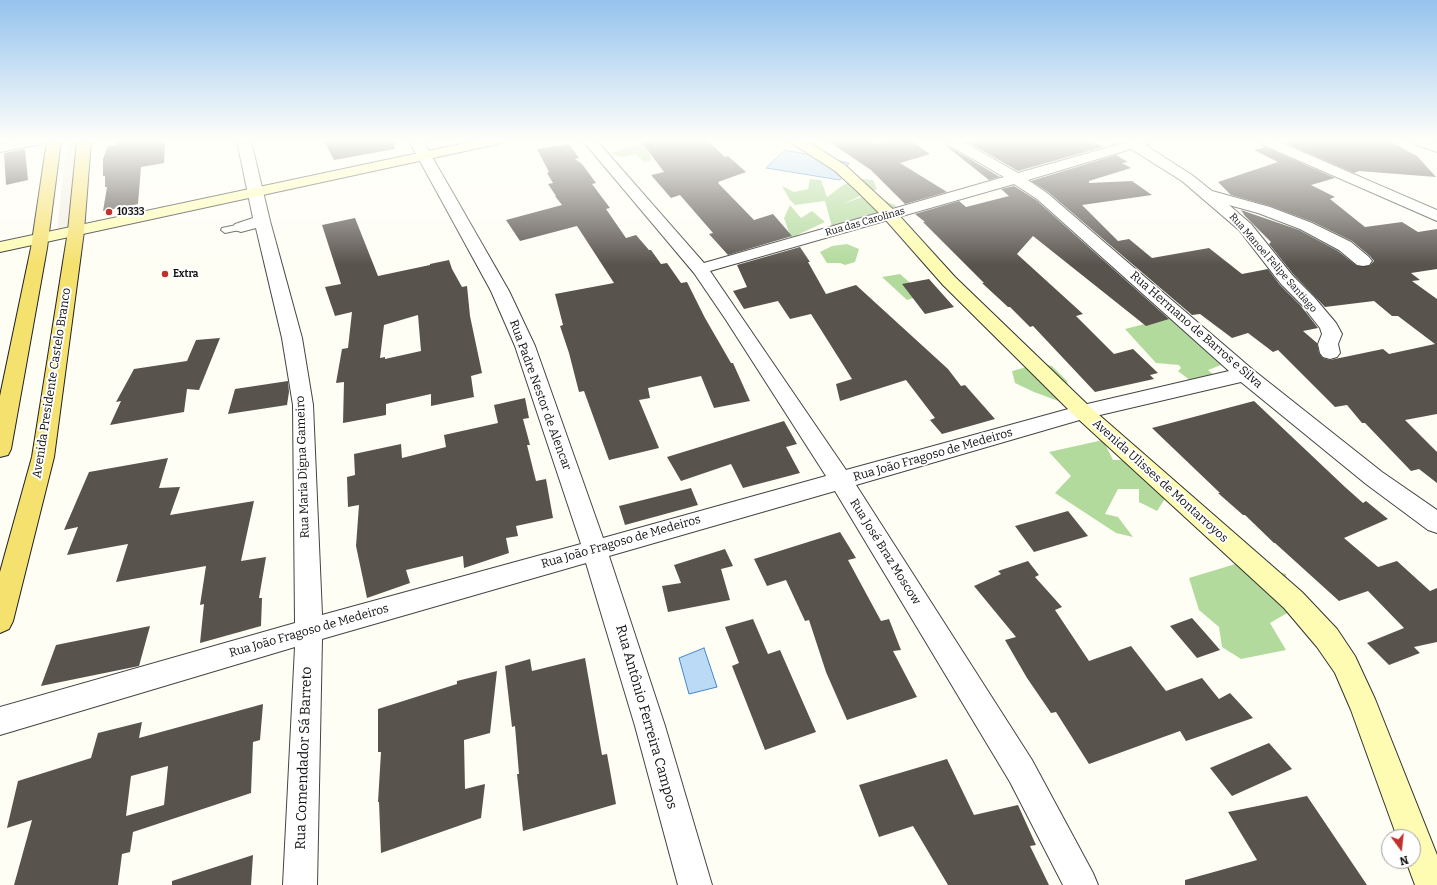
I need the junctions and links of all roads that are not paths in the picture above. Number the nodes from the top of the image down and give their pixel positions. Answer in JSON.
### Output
{"nodes":[{"id":1,"x":48,"y":182,"type":"edge"},
{"id":2,"x":80,"y":182,"type":"edge"},
{"id":3,"x":254,"y":182,"type":"edge"},
{"id":4,"x":292,"y":182,"type":"edge"},
{"id":5,"x":439,"y":182,"type":"edge"},
{"id":6,"x":625,"y":182,"type":"edge"},
{"id":7,"x":855,"y":182,"type":"edge"},
{"id":8,"x":1001,"y":182,"type":"edge"},
{"id":9,"x":1022,"y":182,"type":"edge"},
{"id":10,"x":1191,"y":182,"type":"edge"},
{"id":11,"x":1360,"y":182,"type":"edge"},
{"id":12,"x":256,"y":192,"type":"junction"},
{"id":13,"x":1206,"y":193,"type":"junction"},
{"id":14,"x":890,"y":215,"type":"junction"},
{"id":15,"x":1437,"y":216,"type":"edge"},
{"id":16,"x":262,"y":221,"type":"junction"},
{"id":17,"x":233,"y":228,"type":"dead end"},
{"id":18,"x":76,"y":231,"type":"junction"},
{"id":19,"x":40,"y":238,"type":"junction"},
{"id":20,"x":0,"y":247,"type":"edge"},
{"id":21,"x":1363,"y":261,"type":"dead end"},
{"id":22,"x":700,"y":269,"type":"junction"},
{"id":23,"x":1330,"y":353,"type":"dead end"},
{"id":24,"x":1245,"y":374,"type":"junction"},
{"id":25,"x":1083,"y":412,"type":"junction"},
{"id":26,"x":0,"y":449,"type":"edge"},
{"id":27,"x":841,"y":481,"type":"junction"},
{"id":28,"x":1437,"y":523,"type":"edge"},
{"id":29,"x":596,"y":550,"type":"junction"},
{"id":30,"x":0,"y":621,"type":"edge"},
{"id":31,"x":309,"y":631,"type":"junction"},
{"id":32,"x":0,"y":721,"type":"edge"},
{"id":33,"x":300,"y":885,"type":"edge"},
{"id":34,"x":694,"y":885,"type":"edge"},
{"id":35,"x":1081,"y":885,"type":"edge"},
{"id":36,"x":1432,"y":885,"type":"edge"}],
"edges":[{"from":1,"to":19,"type":"main road"},
{"from":2,"to":18,"type":"main road","name":"Avenida Presidente Castelo Branco"},
{"from":3,"to":12,"type":"street","name":"Rua Maria Digna Gameiro"},
{"from":4,"to":12,"type":"street"},
{"from":5,"to":29,"type":"street","name":"Rua Padre Nestor de Alencar"},
{"from":6,"to":22,"type":"street","name":"Rua José Braz Moscow"},
{"from":7,"to":14,"type":"street","name":"Avenida Ulisses de Montarroyos"},
{"from":8,"to":14,"type":"street","name":"Rua das Carolinas"},
{"from":9,"to":24,"type":"street","name":"Rua Hermano de Barros e Silva"},
{"from":10,"to":13,"type":"street","name":"Rua Manoel Felipe Santiago"},
{"from":11,"to":15,"type":"street"},
{"from":12,"to":16,"type":"street","name":"Rua Maria Digna Gameiro"},
{"from":12,"to":18,"type":"street"},
{"from":13,"to":21,"type":"street"},
{"from":13,"to":23,"type":"street","name":"Rua Manoel Felipe Santiago"},
{"from":14,"to":22,"type":"street","name":"Rua das Carolinas"},
{"from":14,"to":25,"type":"street","name":"Avenida Ulisses de Montarroyos"},
{"from":16,"to":17,"type":"street"},
{"from":16,"to":31,"type":"street","name":"Rua Maria Digna Gameiro"},
{"from":18,"to":19,"type":"street"},
{"from":18,"to":30,"type":"main road","name":"Avenida Presidente Castelo Branco"},
{"from":19,"to":20,"type":"street"},
{"from":19,"to":26,"type":"main road"},
{"from":22,"to":27,"type":"street","name":"Rua José Braz Moscow"},
{"from":24,"to":25,"type":"street","name":"Rua João Fragoso de Medeiros"},
{"from":24,"to":28,"type":"street","name":"Rua Hermano de Barros e Silva"},
{"from":25,"to":27,"type":"street","name":"Rua João Fragoso de Medeiros"},
{"from":25,"to":36,"type":"street","name":"Avenida Ulisses de Montarroyos"},
{"from":27,"to":29,"type":"street","name":"Rua João Fragoso de Medeiros"},
{"from":27,"to":35,"type":"street","name":"Rua José Braz Moscow"},
{"from":29,"to":31,"type":"street","name":"Rua João Fragoso de Medeiros"},
{"from":29,"to":34,"type":"street","name":"Rua Antônio Ferreira Campos"},
{"from":31,"to":32,"type":"street","name":"Rua João Fragoso de Medeiros"},
{"from":31,"to":33,"type":"street","name":"Rua Comendador Sá Barreto"}]}
